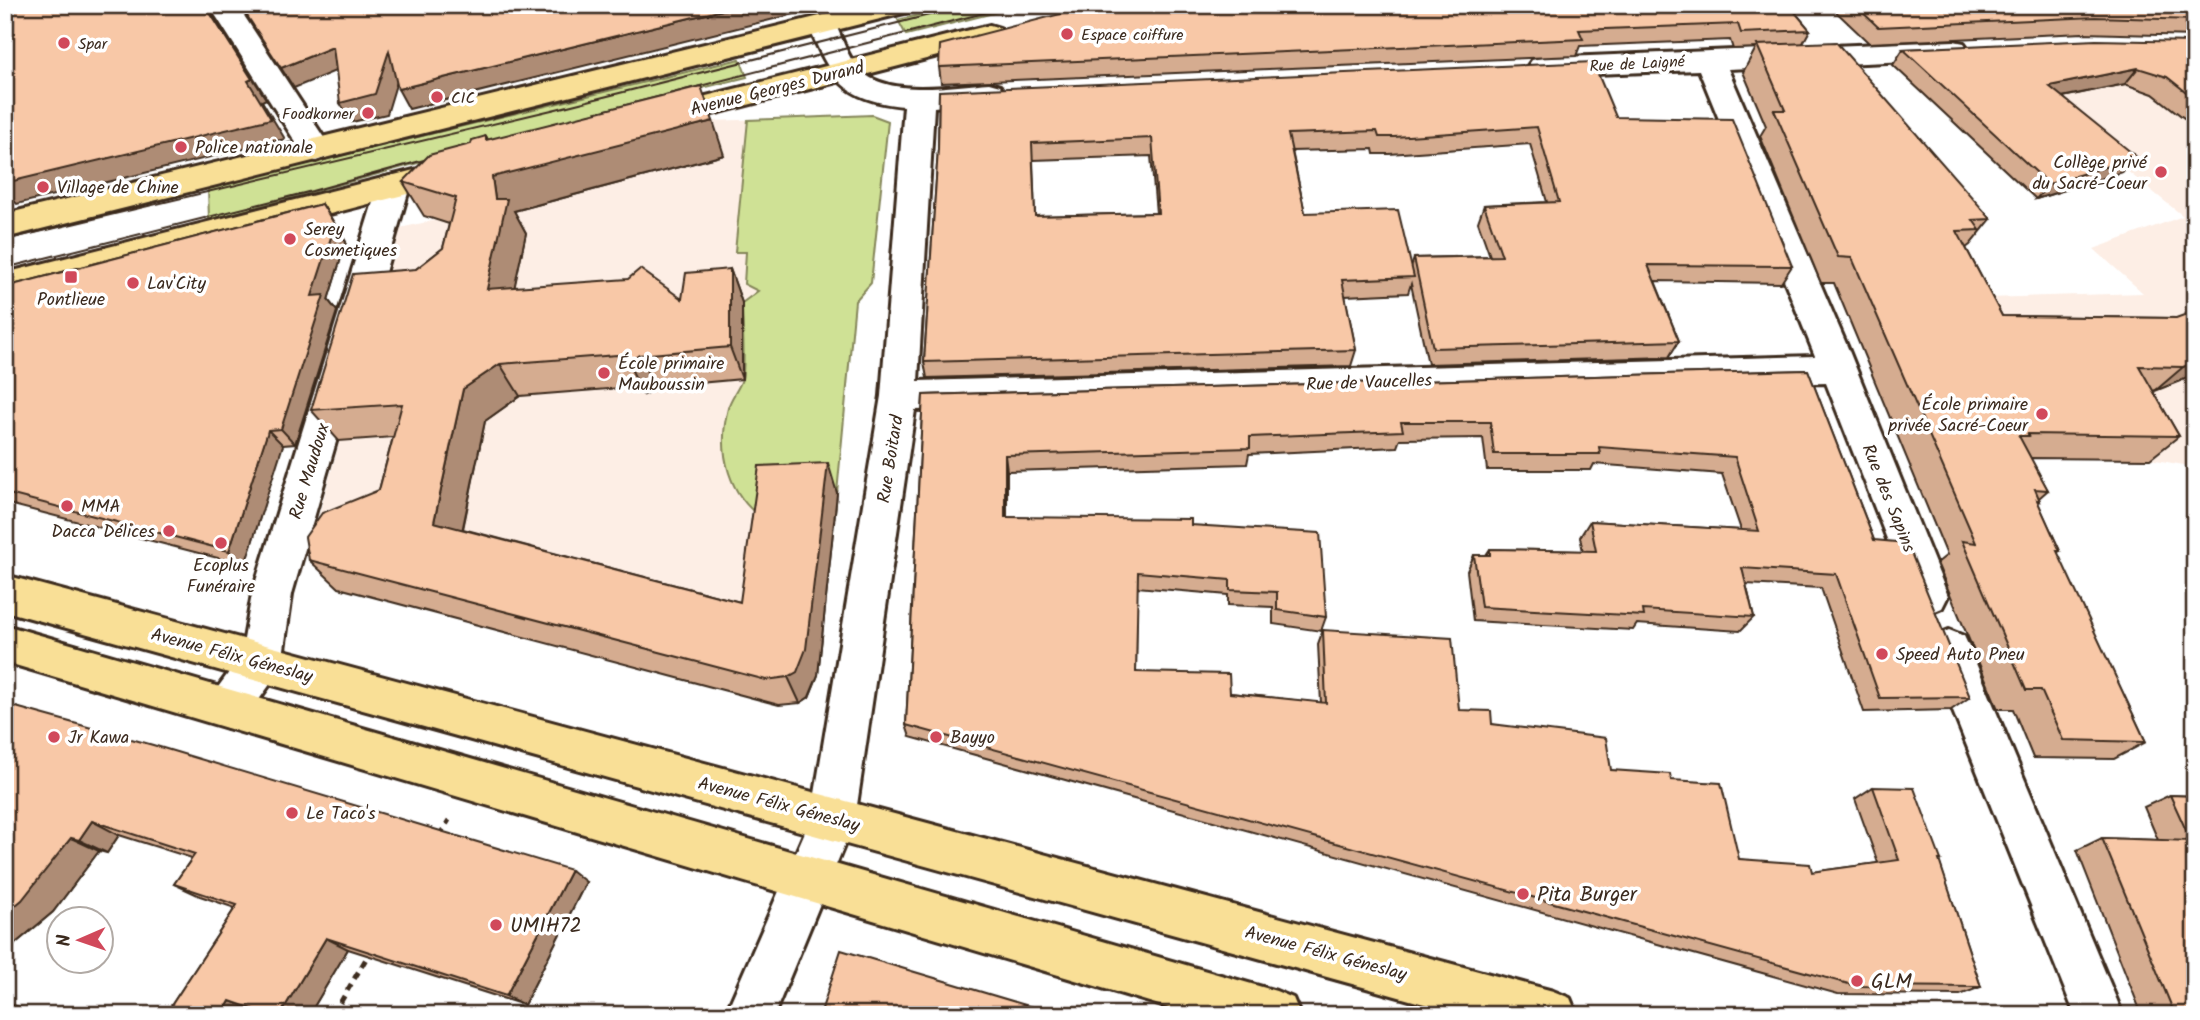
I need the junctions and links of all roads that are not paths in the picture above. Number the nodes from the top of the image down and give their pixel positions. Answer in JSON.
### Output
{"nodes":[{"id":1,"x":223,"y":5,"type":"edge"},
{"id":2,"x":902,"y":5,"type":"edge"},
{"id":3,"x":822,"y":25,"type":"junction"},
{"id":4,"x":1022,"y":25,"type":"edge"},
{"id":5,"x":1986,"y":49,"type":"edge"},
{"id":6,"x":1710,"y":60,"type":"junction"},
{"id":7,"x":1516,"y":69,"type":"edge"},
{"id":8,"x":843,"y":71,"type":"junction"},
{"id":9,"x":1017,"y":92,"type":"edge"},
{"id":10,"x":920,"y":96,"type":"junction"},
{"id":11,"x":634,"y":125,"type":"edge"},
{"id":12,"x":316,"y":150,"type":"junction"},
{"id":13,"x":487,"y":162,"type":"edge"},
{"id":14,"x":394,"y":186,"type":"junction"},
{"id":15,"x":5,"y":226,"type":"edge"},
{"id":16,"x":5,"y":286,"type":"edge"},
{"id":17,"x":1838,"y":369,"type":"junction"},
{"id":18,"x":900,"y":396,"type":"junction"},
{"id":19,"x":5,"y":593,"type":"edge"},
{"id":20,"x":5,"y":643,"type":"edge"},
{"id":21,"x":261,"y":663,"type":"junction"},
{"id":22,"x":228,"y":708,"type":"junction"},
{"id":23,"x":833,"y":819,"type":"junction"},
{"id":24,"x":809,"y":879,"type":"junction"},
{"id":25,"x":750,"y":1015,"type":"edge"},
{"id":26,"x":1276,"y":1015,"type":"edge"},
{"id":27,"x":1553,"y":1015,"type":"edge"},
{"id":28,"x":2099,"y":1015,"type":"edge"}],
"edges":[{"from":1,"to":12,"type":"street"},
{"from":2,"to":3,"type":"main road"},
{"from":3,"to":8,"type":"street"},
{"from":3,"to":12,"type":"main road"},
{"from":4,"to":8,"type":"main road","name":"Avenue Georges Durand"},
{"from":5,"to":6,"type":"street","name":"Rue de Laigné"},
{"from":6,"to":7,"type":"street","name":"Rue de Laigné"},
{"from":6,"to":17,"type":"street","name":"Rue des Sapins"},
{"from":8,"to":10,"type":"street"},
{"from":8,"to":11,"type":"main road","name":"Avenue Georges Durand"},
{"from":9,"to":10,"type":"street"},
{"from":10,"to":18,"type":"street","name":"Rue Boitard"},
{"from":12,"to":15,"type":"main road"},
{"from":13,"to":14,"type":"main road"},
{"from":14,"to":16,"type":"main road"},
{"from":14,"to":21,"type":"street","name":"Rue Maudoux"},
{"from":17,"to":18,"type":"street","name":"Rue de Vaucelles"},
{"from":17,"to":28,"type":"street","name":"Rue des Sapins"},
{"from":18,"to":23,"type":"street","name":"Rue Boitard"},
{"from":19,"to":21,"type":"main road","name":"Avenue Félix Géneslay"},
{"from":20,"to":22,"type":"main road"},
{"from":21,"to":22,"type":"street","name":"Rue Maudoux"},
{"from":21,"to":23,"type":"main road","name":"Avenue Félix Géneslay"},
{"from":22,"to":24,"type":"main road"},
{"from":23,"to":24,"type":"street","name":"Rue Boitard"},
{"from":23,"to":27,"type":"main road","name":"Avenue Félix Géneslay"},
{"from":24,"to":25,"type":"street","name":"Rue Boitard"},
{"from":24,"to":26,"type":"main road"}]}
